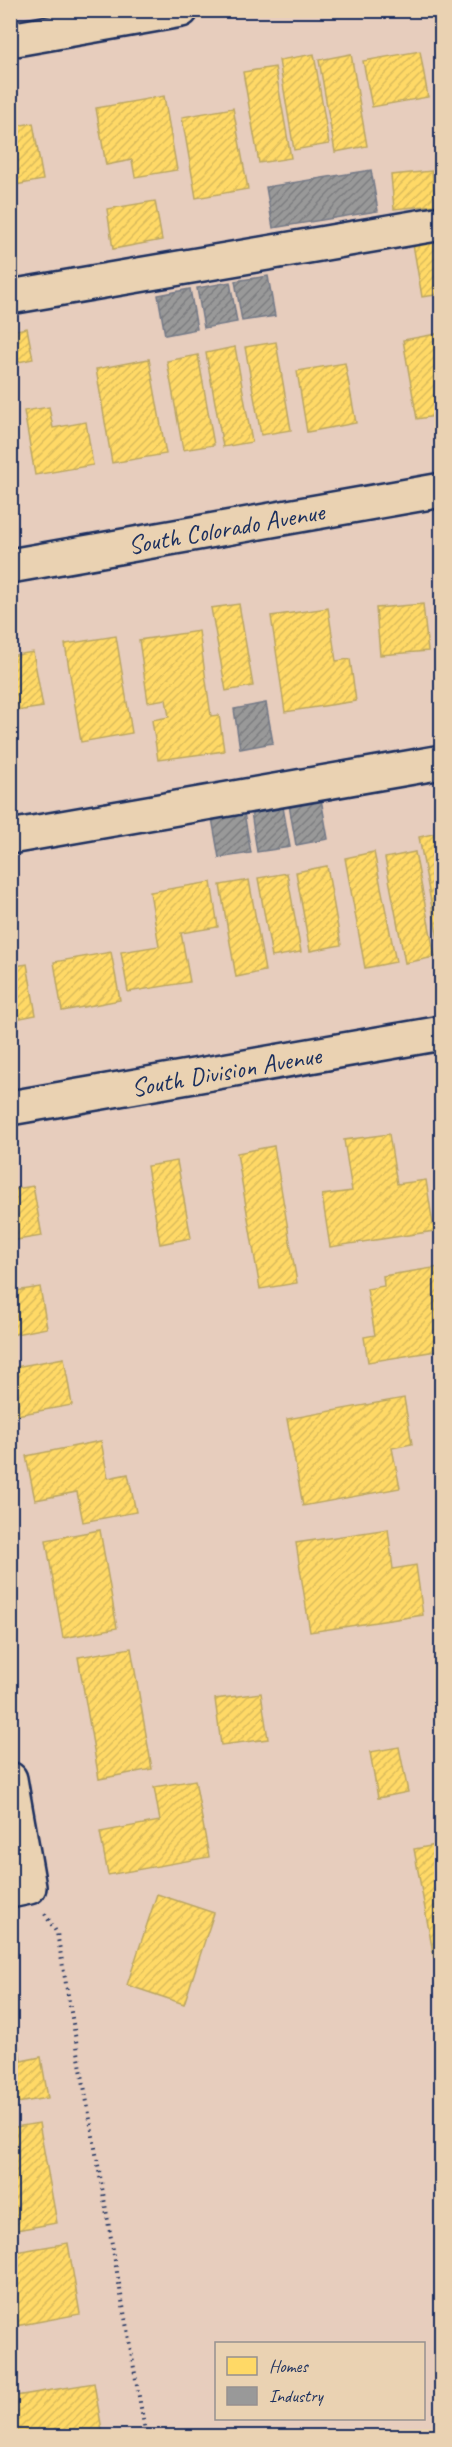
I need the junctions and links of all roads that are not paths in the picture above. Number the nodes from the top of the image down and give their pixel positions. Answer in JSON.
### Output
{"nodes":[{"id":1,"x":180,"y":10,"type":"edge"},
{"id":2,"x":10,"y":40,"type":"edge"},
{"id":3,"x":441,"y":223,"type":"edge"},
{"id":4,"x":10,"y":297,"type":"edge"},
{"id":5,"x":441,"y":490,"type":"edge"},
{"id":6,"x":10,"y":566,"type":"edge"},
{"id":7,"x":441,"y":762,"type":"edge"},
{"id":8,"x":10,"y":837,"type":"edge"},
{"id":9,"x":441,"y":1033,"type":"edge"},
{"id":10,"x":10,"y":1108,"type":"edge"},
{"id":11,"x":10,"y":1779,"type":"edge"},
{"id":12,"x":20,"y":1889,"type":"edge"}],
"edges":[{"from":1,"to":2,"type":"street"},
{"from":3,"to":4,"type":"street"},
{"from":5,"to":6,"type":"street","name":"South Colorado Avenue"},
{"from":7,"to":8,"type":"street"},
{"from":9,"to":10,"type":"street","name":"South Division Avenue"},
{"from":11,"to":12,"type":"street"}]}
